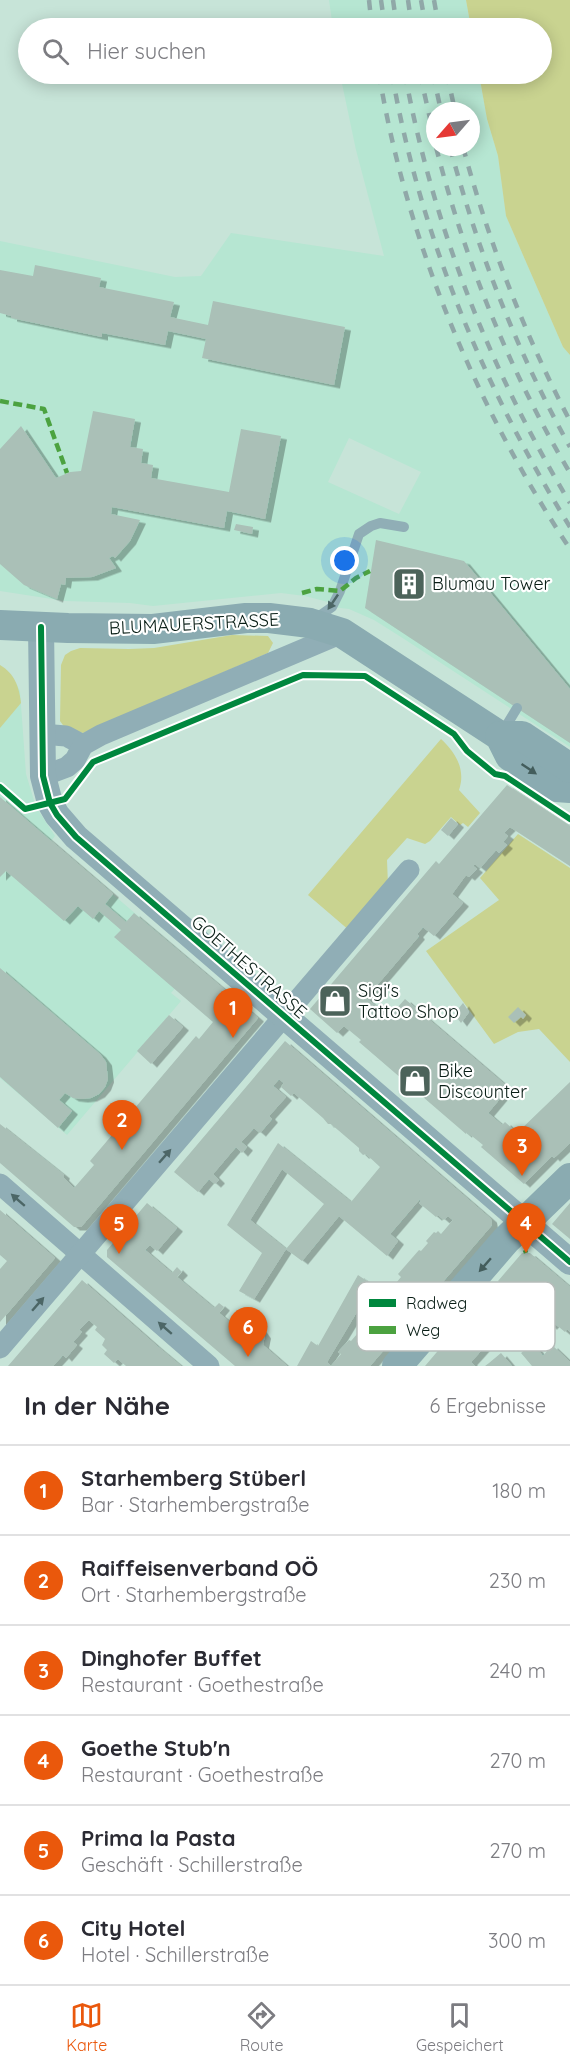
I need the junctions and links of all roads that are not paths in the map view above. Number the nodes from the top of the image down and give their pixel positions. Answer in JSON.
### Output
{"nodes":[{"id":1,"x":404,"y":527,"type":"dead end"},
{"id":2,"x":310,"y":623,"type":"junction"},
{"id":3,"x":0,"y":626,"type":"edge"},
{"id":4,"x":40,"y":627,"type":"junction"},
{"id":5,"x":342,"y":633,"type":"junction"},
{"id":6,"x":517,"y":708,"type":"dead end"},
{"id":7,"x":41,"y":734,"type":"junction"},
{"id":8,"x":500,"y":736,"type":"junction"},
{"id":9,"x":79,"y":752,"type":"junction"},
{"id":10,"x":570,"y":768,"type":"edge"},
{"id":11,"x":43,"y":776,"type":"junction"},
{"id":12,"x":570,"y":788,"type":"edge"},
{"id":13,"x":409,"y":870,"type":"dead end"},
{"id":14,"x":284,"y":1016,"type":"junction"},
{"id":15,"x":570,"y":1178,"type":"edge"},
{"id":16,"x":0,"y":1184,"type":"edge"},
{"id":17,"x":525,"y":1222,"type":"junction"},
{"id":18,"x":81,"y":1254,"type":"junction"},
{"id":19,"x":570,"y":1262,"type":"edge"},
{"id":20,"x":470,"y":1282,"type":"edge"},
{"id":21,"x":0,"y":1348,"type":"edge"},
{"id":22,"x":410,"y":1351,"type":"edge"},
{"id":23,"x":209,"y":1366,"type":"edge"},
{"id":24,"x":397,"y":1366,"type":"edge"}],
"edges":[{"from":1,"to":2,"type":"lane","one_way":true},
{"from":2,"to":4,"type":"main road","name":"BLUMAUERSTRASSE"},
{"from":2,"to":5,"type":"main road","name":"BLUMAUERSTRASSE"},
{"from":3,"to":4,"type":"main road","name":"BLUMAUERSTRASSE"},
{"from":4,"to":7,"type":"street","name":"GOETHESTRASSE"},
{"from":5,"to":8,"type":"main road","name":"BLUMAUERSTRASSE"},
{"from":5,"to":9,"type":"street"},
{"from":6,"to":8,"type":"lane"},
{"from":7,"to":9,"type":"street"},
{"from":7,"to":11,"type":"street","name":"GOETHESTRASSE"},
{"from":8,"to":10,"type":"main road","name":"BLUMAUERSTRASSE"},
{"from":8,"to":12,"type":"main road","name":"BLUMAUERSTRASSE","one_way":true},
{"from":9,"to":11,"type":"street"},
{"from":11,"to":14,"type":"street","name":"GOETHESTRASSE"},
{"from":13,"to":14,"type":"street"},
{"from":14,"to":17,"type":"street","name":"GOETHESTRASSE"},
{"from":18,"to":14,"type":"street","one_way":true},
{"from":15,"to":17,"type":"main road"},
{"from":18,"to":16,"type":"street","one_way":true},
{"from":17,"to":19,"type":"street","name":"GOETHESTRASSE"},
{"from":17,"to":20,"type":"main road","one_way":true},
{"from":21,"to":18,"type":"street","one_way":true},
{"from":23,"to":18,"type":"street","one_way":true},
{"from":22,"to":24,"type":"main road","one_way":true}]}
